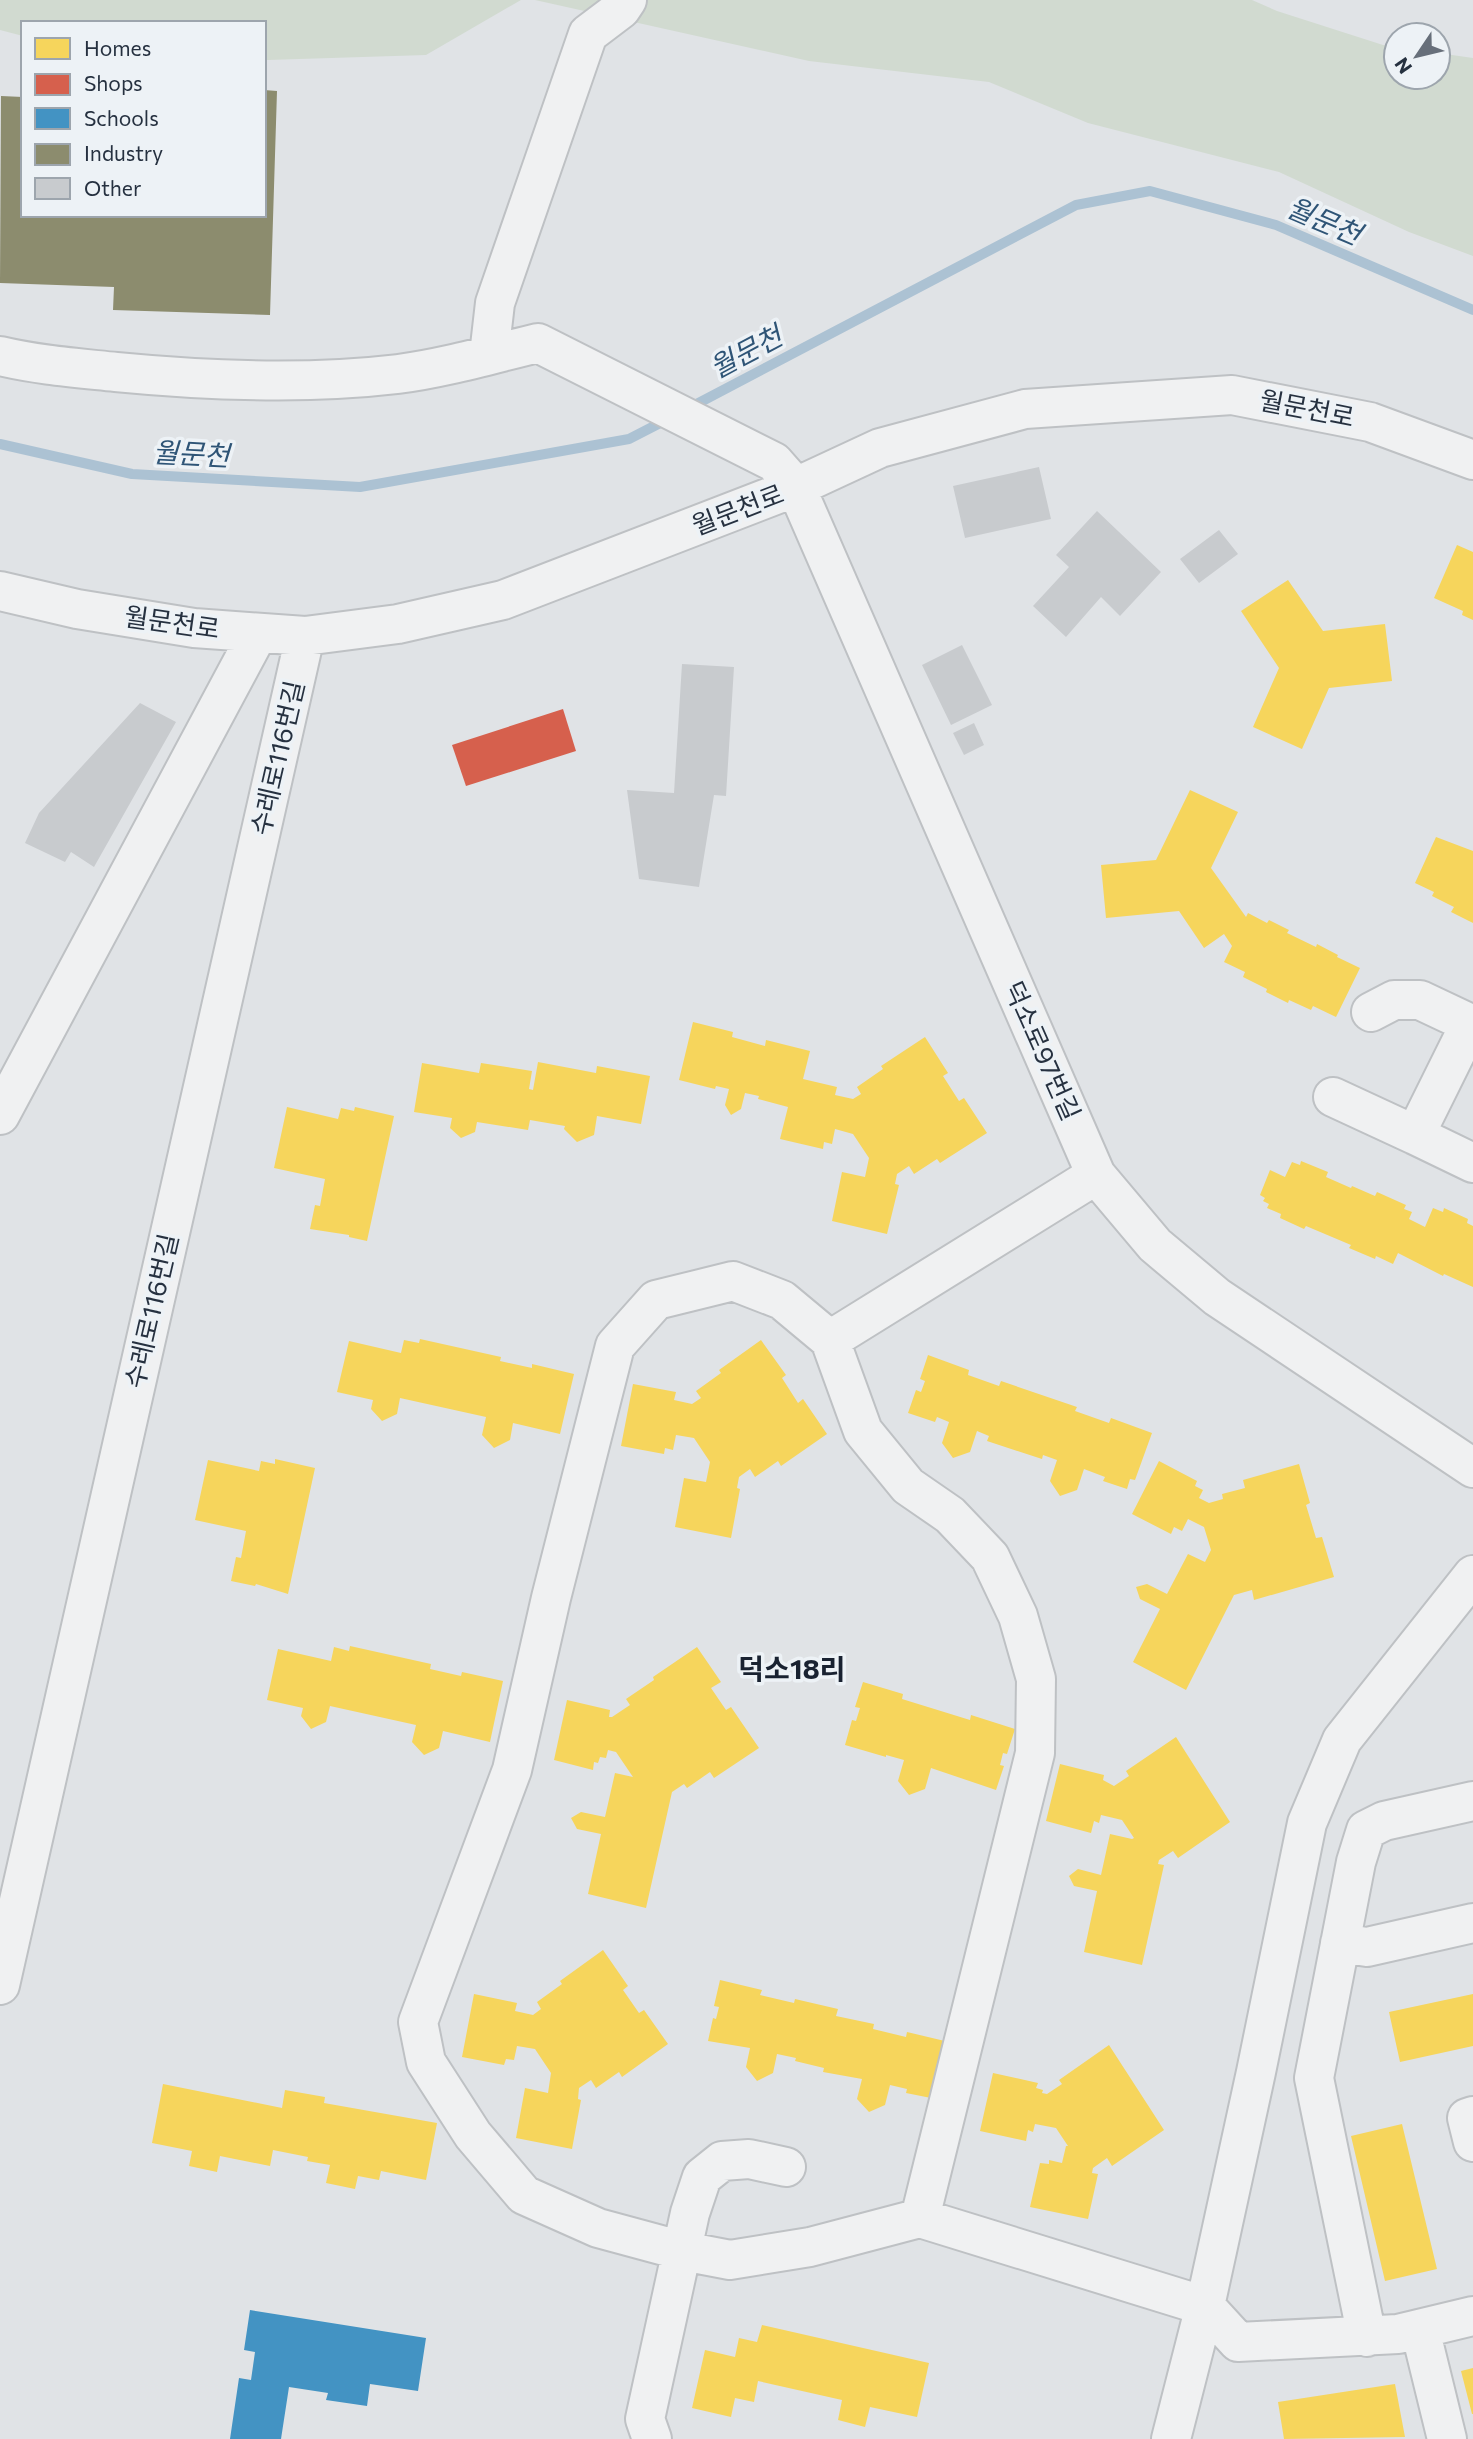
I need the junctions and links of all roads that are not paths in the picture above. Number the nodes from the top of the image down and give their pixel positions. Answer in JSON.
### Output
{"nodes":[{"id":1,"x":627,"y":0,"type":"edge"},
{"id":2,"x":489,"y":355,"type":"junction"},
{"id":3,"x":0,"y":356,"type":"edge"},
{"id":4,"x":1473,"y":460,"type":"edge"},
{"id":5,"x":785,"y":475,"type":"junction"},
{"id":6,"x":0,"y":591,"type":"edge"},
{"id":7,"x":258,"y":633,"type":"junction"},
{"id":8,"x":305,"y":636,"type":"junction"},
{"id":9,"x":1371,"y":1012,"type":"dead end"},
{"id":10,"x":1472,"y":1025,"type":"edge"},
{"id":11,"x":1333,"y":1097,"type":"dead end"},
{"id":12,"x":0,"y":1115,"type":"edge"},
{"id":13,"x":1415,"y":1135,"type":"junction"},
{"id":14,"x":1473,"y":1163,"type":"edge"},
{"id":15,"x":1097,"y":1175,"type":"junction"},
{"id":16,"x":830,"y":1340,"type":"junction"},
{"id":17,"x":1473,"y":1468,"type":"edge"},
{"id":18,"x":1473,"y":1576,"type":"edge"},
{"id":19,"x":1473,"y":1801,"type":"edge"},
{"id":20,"x":1473,"y":1923,"type":"edge"},
{"id":21,"x":1340,"y":1943,"type":"junction"},
{"id":22,"x":0,"y":1985,"type":"edge"},
{"id":23,"x":1473,"y":2116,"type":"edge"},
{"id":24,"x":1473,"y":2142,"type":"edge"},
{"id":25,"x":786,"y":2166,"type":"dead end"},
{"id":26,"x":920,"y":2218,"type":"junction"},
{"id":27,"x":682,"y":2251,"type":"junction"},
{"id":28,"x":1205,"y":2306,"type":"junction"},
{"id":29,"x":1473,"y":2316,"type":"edge"},
{"id":30,"x":1420,"y":2329,"type":"junction"},
{"id":31,"x":1367,"y":2337,"type":"junction"},
{"id":32,"x":652,"y":2439,"type":"edge"},
{"id":33,"x":1171,"y":2439,"type":"edge"},
{"id":34,"x":1447,"y":2439,"type":"edge"}],
"edges":[{"from":1,"to":2,"type":"street"},
{"from":2,"to":3,"type":"street"},
{"from":2,"to":5,"type":"street"},
{"from":4,"to":5,"type":"street","name":"월문천로"},
{"from":5,"to":8,"type":"street","name":"월문천로"},
{"from":5,"to":15,"type":"street","name":"덕소로97번길"},
{"from":6,"to":7,"type":"street","name":"월문천로"},
{"from":7,"to":8,"type":"street","name":"월문천로"},
{"from":7,"to":12,"type":"street"},
{"from":8,"to":22,"type":"street","name":"수레로116번길"},
{"from":9,"to":10,"type":"street"},
{"from":10,"to":13,"type":"street"},
{"from":11,"to":13,"type":"street"},
{"from":13,"to":14,"type":"street"},
{"from":15,"to":16,"type":"street"},
{"from":15,"to":17,"type":"street","name":"덕소로97번길"},
{"from":16,"to":26,"type":"street"},
{"from":16,"to":27,"type":"street"},
{"from":18,"to":28,"type":"street"},
{"from":19,"to":21,"type":"street"},
{"from":20,"to":21,"type":"street"},
{"from":21,"to":31,"type":"street"},
{"from":23,"to":24,"type":"street"},
{"from":25,"to":27,"type":"street"},
{"from":26,"to":27,"type":"street"},
{"from":26,"to":28,"type":"street"},
{"from":27,"to":32,"type":"street"},
{"from":28,"to":31,"type":"street"},
{"from":28,"to":33,"type":"street"},
{"from":29,"to":30,"type":"street"},
{"from":30,"to":31,"type":"street"},
{"from":30,"to":34,"type":"street"}]}
